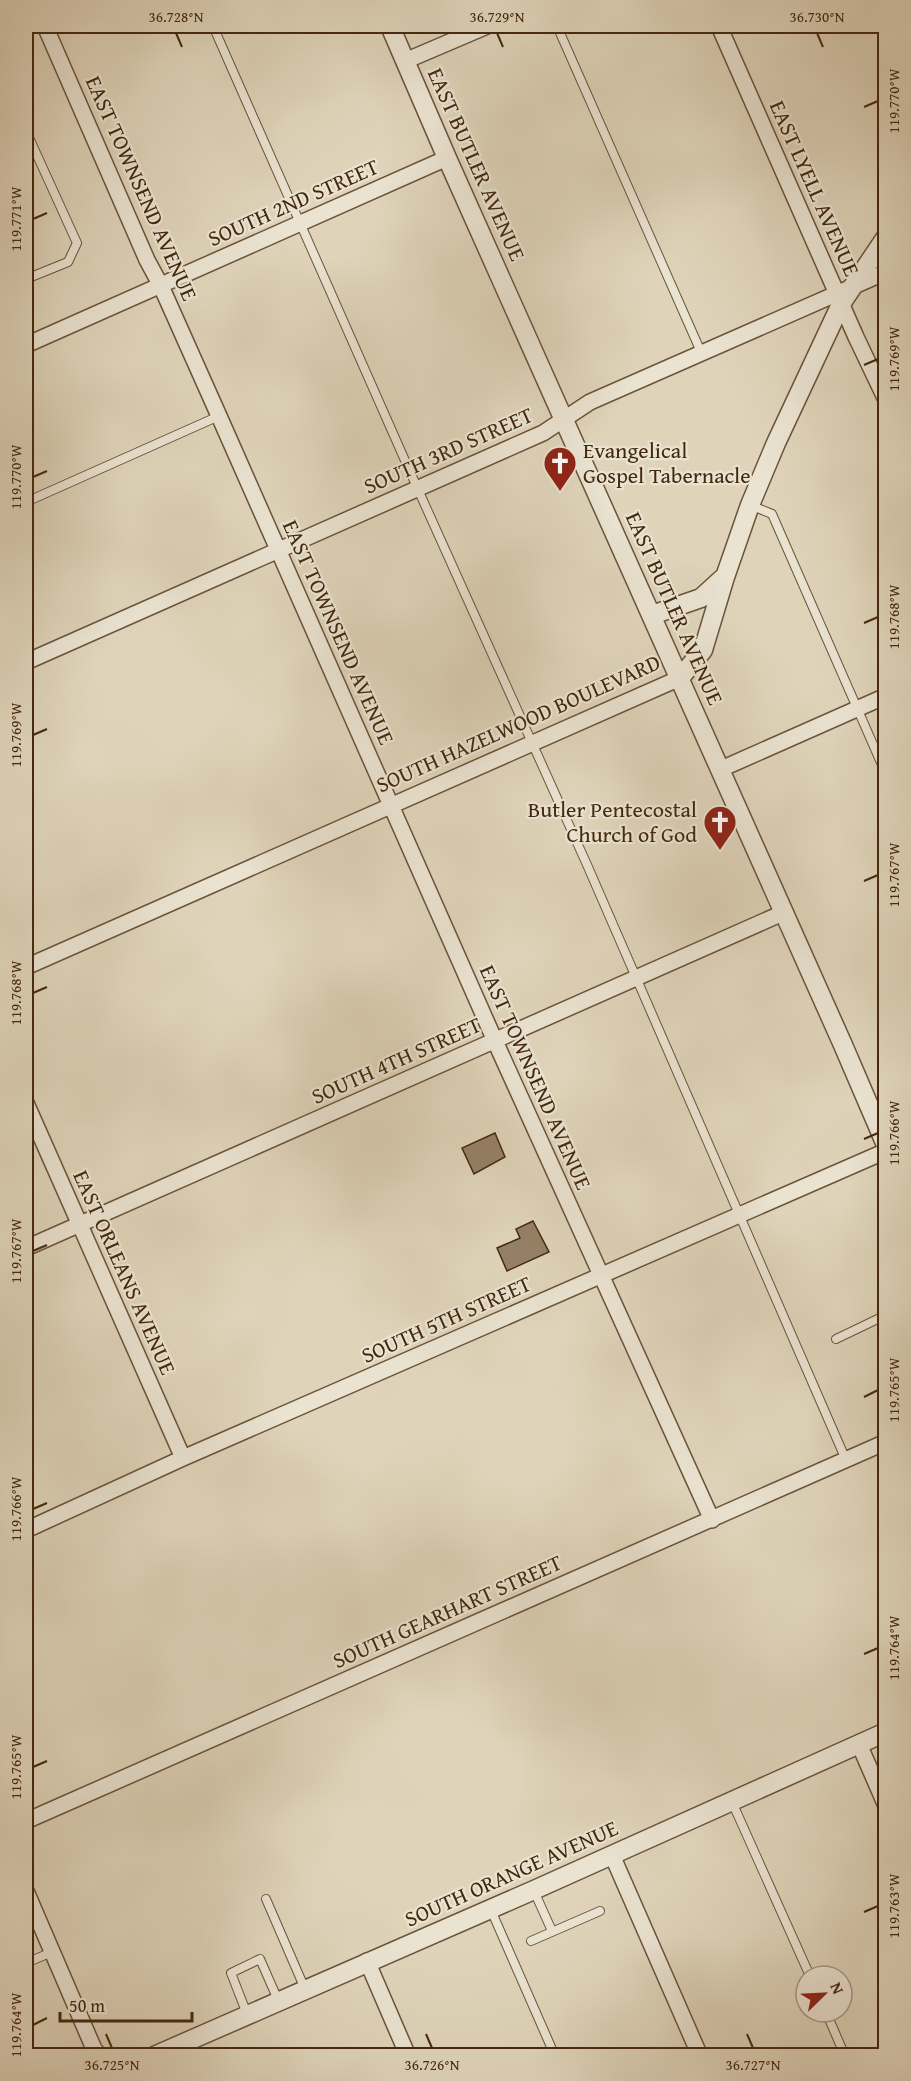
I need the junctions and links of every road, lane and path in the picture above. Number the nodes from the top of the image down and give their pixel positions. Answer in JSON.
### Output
{"nodes":[{"id":1,"x":45,"y":26,"type":"edge"},
{"id":2,"x":213,"y":26,"type":"edge"},
{"id":3,"x":390,"y":26,"type":"edge"},
{"id":4,"x":487,"y":26,"type":"edge"},
{"id":5,"x":557,"y":26,"type":"edge"},
{"id":6,"x":719,"y":26,"type":"edge"},
{"id":7,"x":881,"y":26,"type":"edge"},
{"id":8,"x":885,"y":36,"type":"edge"},
{"id":9,"x":405,"y":61,"type":"junction"},
{"id":10,"x":26,"y":131,"type":"edge"},
{"id":11,"x":447,"y":158,"type":"junction"},
{"id":12,"x":301,"y":224,"type":"junction"},
{"id":13,"x":885,"y":237,"type":"edge"},
{"id":14,"x":885,"y":272,"type":"edge"},
{"id":15,"x":26,"y":279,"type":"edge"},
{"id":16,"x":161,"y":286,"type":"junction"},
{"id":17,"x":843,"y":295,"type":"junction"},
{"id":18,"x":26,"y":345,"type":"edge"},
{"id":19,"x":700,"y":352,"type":"junction"},
{"id":20,"x":885,"y":400,"type":"edge"},
{"id":21,"x":219,"y":416,"type":"junction"},
{"id":22,"x":565,"y":419,"type":"junction"},
{"id":23,"x":418,"y":488,"type":"junction"},
{"id":24,"x":26,"y":502,"type":"edge"},
{"id":25,"x":750,"y":505,"type":"junction"},
{"id":26,"x":278,"y":550,"type":"junction"},
{"id":27,"x":725,"y":577,"type":"junction"},
{"id":28,"x":652,"y":615,"type":"junction"},
{"id":29,"x":26,"y":662,"type":"edge"},
{"id":30,"x":680,"y":678,"type":"junction"},
{"id":31,"x":885,"y":696,"type":"edge"},
{"id":32,"x":856,"y":709,"type":"junction"},
{"id":33,"x":532,"y":743,"type":"junction"},
{"id":34,"x":721,"y":769,"type":"junction"},
{"id":35,"x":885,"y":774,"type":"edge"},
{"id":36,"x":390,"y":804,"type":"junction"},
{"id":37,"x":784,"y":912,"type":"junction"},
{"id":38,"x":26,"y":967,"type":"edge"},
{"id":39,"x":636,"y":978,"type":"junction"},
{"id":40,"x":495,"y":1041,"type":"junction"},
{"id":41,"x":26,"y":1103,"type":"edge"},
{"id":42,"x":885,"y":1145,"type":"edge"},
{"id":43,"x":885,"y":1151,"type":"edge"},
{"id":44,"x":739,"y":1215,"type":"junction"},
{"id":45,"x":79,"y":1224,"type":"junction"},
{"id":46,"x":26,"y":1248,"type":"edge"},
{"id":47,"x":601,"y":1276,"type":"junction"},
{"id":48,"x":885,"y":1315,"type":"edge"},
{"id":49,"x":836,"y":1339,"type":"dead end"},
{"id":50,"x":885,"y":1442,"type":"edge"},
{"id":51,"x":183,"y":1458,"type":"junction"},
{"id":52,"x":846,"y":1460,"type":"junction"},
{"id":53,"x":712,"y":1520,"type":"junction"},
{"id":54,"x":26,"y":1530,"type":"edge"},
{"id":55,"x":885,"y":1732,"type":"edge"},
{"id":56,"x":859,"y":1744,"type":"junction"},
{"id":57,"x":732,"y":1801,"type":"junction"},
{"id":58,"x":885,"y":1806,"type":"edge"},
{"id":59,"x":26,"y":1821,"type":"edge"},
{"id":60,"x":612,"y":1855,"type":"junction"},
{"id":61,"x":534,"y":1890,"type":"junction"},
{"id":62,"x":26,"y":1891,"type":"edge"},
{"id":63,"x":266,"y":1899,"type":"dead end"},
{"id":64,"x":490,"y":1909,"type":"junction"},
{"id":65,"x":600,"y":1911,"type":"dead end"},
{"id":66,"x":552,"y":1931,"type":"junction"},
{"id":67,"x":531,"y":1941,"type":"dead end"},
{"id":68,"x":52,"y":1952,"type":"junction"},
{"id":69,"x":367,"y":1961,"type":"junction"},
{"id":70,"x":26,"y":1963,"type":"edge"},
{"id":71,"x":805,"y":1964,"type":"edge"},
{"id":72,"x":305,"y":1989,"type":"junction"},
{"id":73,"x":278,"y":2000,"type":"junction"},
{"id":74,"x":247,"y":2014,"type":"junction"},
{"id":75,"x":831,"y":2024,"type":"edge"},
{"id":76,"x":100,"y":2055,"type":"edge"},
{"id":77,"x":154,"y":2055,"type":"edge"},
{"id":78,"x":408,"y":2055,"type":"edge"},
{"id":79,"x":555,"y":2055,"type":"edge"},
{"id":80,"x":700,"y":2055,"type":"edge"},
{"id":81,"x":845,"y":2055,"type":"edge"}],
"edges":[{"from":1,"to":16,"type":"street","name":"EAST TOWNSEND AVENUE"},
{"from":2,"to":12,"type":"lane"},
{"from":3,"to":9,"type":"street","name":"EAST BUTLER AVENUE"},
{"from":4,"to":9,"type":"street"},
{"from":5,"to":19,"type":"lane"},
{"from":6,"to":17,"type":"street","name":"EAST LYELL AVENUE"},
{"from":7,"to":8,"type":"lane"},
{"from":9,"to":11,"type":"street","name":"EAST BUTLER AVENUE"},
{"from":10,"to":15,"type":"lane"},
{"from":11,"to":12,"type":"street","name":"SOUTH 2ND STREET"},
{"from":11,"to":22,"type":"street","name":"EAST BUTLER AVENUE"},
{"from":12,"to":16,"type":"street","name":"SOUTH 2ND STREET"},
{"from":12,"to":23,"type":"lane"},
{"from":13,"to":17,"type":"street","name":"SOUTH HAZELWOOD BOULEVARD"},
{"from":14,"to":17,"type":"street","name":"SOUTH 3RD STREET"},
{"from":16,"to":18,"type":"street","name":"SOUTH 2ND STREET"},
{"from":16,"to":21,"type":"street","name":"EAST TOWNSEND AVENUE"},
{"from":17,"to":19,"type":"street","name":"SOUTH 3RD STREET"},
{"from":17,"to":20,"type":"street","name":"EAST LYELL AVENUE"},
{"from":17,"to":25,"type":"street","name":"SOUTH HAZELWOOD BOULEVARD"},
{"from":19,"to":22,"type":"street","name":"SOUTH 3RD STREET"},
{"from":21,"to":24,"type":"lane"},
{"from":21,"to":26,"type":"street","name":"EAST TOWNSEND AVENUE"},
{"from":22,"to":23,"type":"street","name":"SOUTH 3RD STREET"},
{"from":22,"to":28,"type":"street","name":"EAST BUTLER AVENUE"},
{"from":23,"to":26,"type":"street","name":"SOUTH 3RD STREET"},
{"from":23,"to":33,"type":"lane"},
{"from":25,"to":27,"type":"street","name":"SOUTH HAZELWOOD BOULEVARD"},
{"from":25,"to":32,"type":"lane"},
{"from":26,"to":29,"type":"street","name":"SOUTH 3RD STREET"},
{"from":26,"to":36,"type":"street","name":"EAST TOWNSEND AVENUE"},
{"from":27,"to":28,"type":"street"},
{"from":27,"to":30,"type":"street","name":"SOUTH HAZELWOOD BOULEVARD"},
{"from":28,"to":30,"type":"street","name":"EAST BUTLER AVENUE"},
{"from":30,"to":33,"type":"street","name":"SOUTH HAZELWOOD BOULEVARD"},
{"from":30,"to":34,"type":"street","name":"EAST BUTLER AVENUE"},
{"from":31,"to":32,"type":"street"},
{"from":32,"to":34,"type":"street"},
{"from":32,"to":35,"type":"lane"},
{"from":33,"to":36,"type":"street","name":"SOUTH HAZELWOOD BOULEVARD"},
{"from":33,"to":39,"type":"lane"},
{"from":34,"to":37,"type":"street","name":"EAST BUTLER AVENUE"},
{"from":36,"to":38,"type":"street","name":"SOUTH HAZELWOOD BOULEVARD"},
{"from":36,"to":40,"type":"street","name":"EAST TOWNSEND AVENUE"},
{"from":37,"to":39,"type":"street","name":"SOUTH 4TH STREET"},
{"from":37,"to":42,"type":"street","name":"EAST BUTLER AVENUE"},
{"from":39,"to":40,"type":"street","name":"SOUTH 4TH STREET"},
{"from":39,"to":44,"type":"lane"},
{"from":40,"to":45,"type":"street","name":"SOUTH 4TH STREET"},
{"from":40,"to":47,"type":"street","name":"EAST TOWNSEND AVENUE"},
{"from":41,"to":45,"type":"street","name":"EAST ORLEANS AVENUE"},
{"from":43,"to":44,"type":"street","name":"SOUTH 5TH STREET"},
{"from":44,"to":47,"type":"street","name":"SOUTH 5TH STREET"},
{"from":44,"to":52,"type":"lane"},
{"from":45,"to":46,"type":"street","name":"SOUTH 4TH STREET"},
{"from":45,"to":51,"type":"street","name":"EAST ORLEANS AVENUE"},
{"from":47,"to":51,"type":"street","name":"SOUTH 5TH STREET"},
{"from":47,"to":53,"type":"street","name":"EAST TOWNSEND AVENUE"},
{"from":48,"to":49,"type":"lane"},
{"from":50,"to":52,"type":"street","name":"SOUTH GEARHART STREET"},
{"from":51,"to":54,"type":"street","name":"SOUTH 5TH STREET"},
{"from":52,"to":53,"type":"street","name":"SOUTH GEARHART STREET"},
{"from":53,"to":59,"type":"street","name":"SOUTH GEARHART STREET"},
{"from":55,"to":56,"type":"street","name":"SOUTH ORANGE AVENUE"},
{"from":56,"to":57,"type":"street","name":"SOUTH ORANGE AVENUE"},
{"from":56,"to":58,"type":"street"},
{"from":57,"to":60,"type":"street","name":"SOUTH ORANGE AVENUE"},
{"from":57,"to":71,"type":"lane"},
{"from":60,"to":61,"type":"street","name":"SOUTH ORANGE AVENUE"},
{"from":60,"to":80,"type":"street"},
{"from":61,"to":64,"type":"street","name":"SOUTH ORANGE AVENUE"},
{"from":61,"to":66,"type":"lane"},
{"from":62,"to":68,"type":"street"},
{"from":63,"to":72,"type":"lane"},
{"from":64,"to":69,"type":"street","name":"SOUTH ORANGE AVENUE"},
{"from":64,"to":79,"type":"lane"},
{"from":65,"to":66,"type":"lane"},
{"from":66,"to":67,"type":"lane"},
{"from":68,"to":70,"type":"lane"},
{"from":68,"to":76,"type":"street"},
{"from":69,"to":72,"type":"street","name":"SOUTH ORANGE AVENUE"},
{"from":69,"to":78,"type":"street"},
{"from":72,"to":73,"type":"street","name":"SOUTH ORANGE AVENUE"},
{"from":73,"to":74,"type":"street","name":"SOUTH ORANGE AVENUE"},
{"from":73,"to":74,"type":"lane"},
{"from":74,"to":77,"type":"street","name":"SOUTH ORANGE AVENUE"},
{"from":75,"to":81,"type":"lane"}]}
